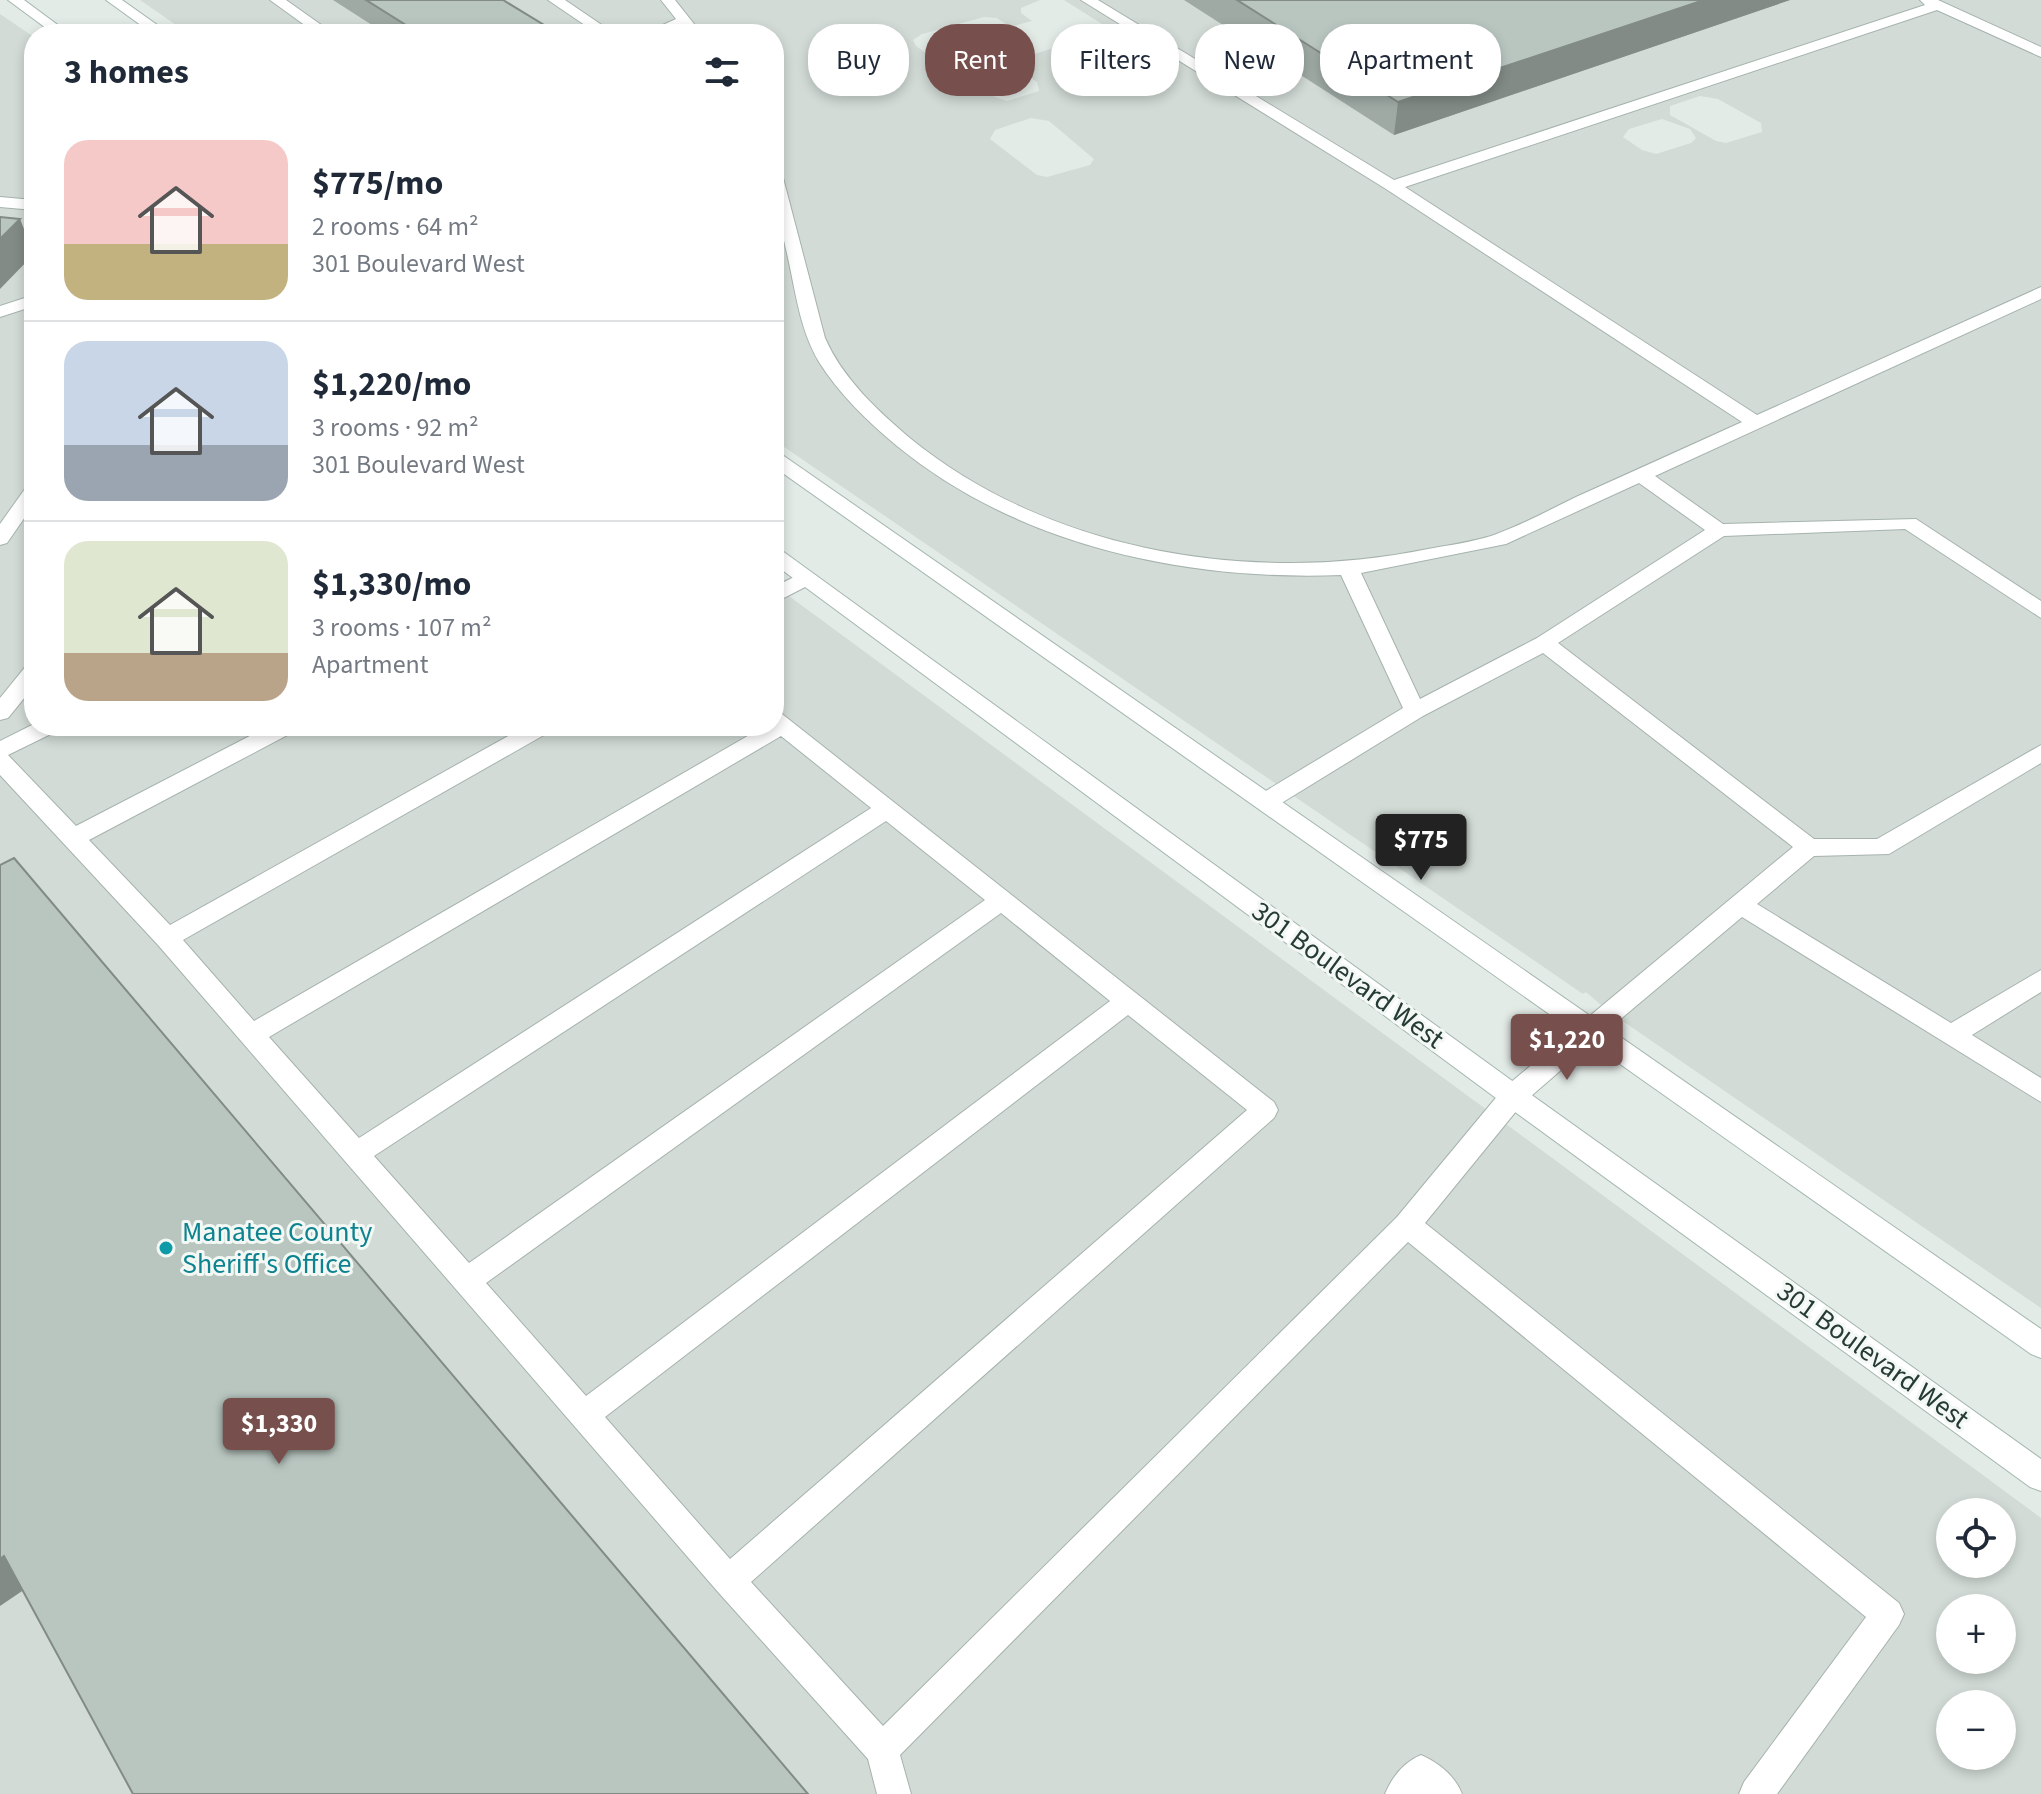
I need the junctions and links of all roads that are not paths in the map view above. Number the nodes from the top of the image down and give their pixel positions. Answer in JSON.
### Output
{"nodes":[{"id":1,"x":15,"y":0,"type":"edge"},
{"id":2,"x":113,"y":0,"type":"edge"},
{"id":3,"x":277,"y":0,"type":"edge"},
{"id":4,"x":555,"y":0,"type":"edge"},
{"id":5,"x":668,"y":0,"type":"edge"},
{"id":6,"x":1088,"y":0,"type":"edge"},
{"id":7,"x":1932,"y":3,"type":"edge"},
{"id":8,"x":685,"y":21,"type":"junction"},
{"id":9,"x":49,"y":24,"type":"edge"},
{"id":10,"x":148,"y":24,"type":"edge"},
{"id":11,"x":312,"y":24,"type":"edge"},
{"id":12,"x":592,"y":24,"type":"edge"},
{"id":13,"x":677,"y":24,"type":"edge"},
{"id":14,"x":687,"y":24,"type":"edge"},
{"id":15,"x":2041,"y":53,"type":"edge"},
{"id":16,"x":1392,"y":186,"type":"junction"},
{"id":17,"x":0,"y":202,"type":"edge"},
{"id":18,"x":24,"y":204,"type":"edge"},
{"id":19,"x":784,"y":214,"type":"edge"},
{"id":20,"x":2041,"y":292,"type":"edge"},
{"id":21,"x":24,"y":304,"type":"edge"},
{"id":22,"x":0,"y":312,"type":"edge"},
{"id":23,"x":1755,"y":422,"type":"junction"},
{"id":24,"x":784,"y":465,"type":"edge"},
{"id":25,"x":1642,"y":476,"type":"junction"},
{"id":26,"x":24,"y":504,"type":"edge"},
{"id":27,"x":1719,"y":530,"type":"junction"},
{"id":28,"x":0,"y":539,"type":"edge"},
{"id":29,"x":784,"y":562,"type":"edge"},
{"id":30,"x":1348,"y":568,"type":"junction"},
{"id":31,"x":806,"y":578,"type":"junction"},
{"id":32,"x":784,"y":590,"type":"edge"},
{"id":33,"x":2041,"y":611,"type":"edge"},
{"id":34,"x":1544,"y":643,"type":"junction"},
{"id":35,"x":24,"y":683,"type":"edge"},
{"id":36,"x":1415,"y":711,"type":"junction"},
{"id":37,"x":0,"y":713,"type":"edge"},
{"id":38,"x":784,"y":727,"type":"edge"},
{"id":39,"x":29,"y":736,"type":"edge"},
{"id":40,"x":268,"y":736,"type":"edge"},
{"id":41,"x":525,"y":736,"type":"edge"},
{"id":42,"x":754,"y":736,"type":"edge"},
{"id":43,"x":0,"y":750,"type":"edge"},
{"id":44,"x":2041,"y":753,"type":"edge"},
{"id":45,"x":0,"y":761,"type":"edge"},
{"id":46,"x":1267,"y":801,"type":"junction"},
{"id":47,"x":887,"y":809,"type":"junction"},
{"id":48,"x":73,"y":838,"type":"junction"},
{"id":49,"x":1809,"y":847,"type":"junction"},
{"id":50,"x":1002,"y":900,"type":"junction"},
{"id":51,"x":1741,"y":905,"type":"junction"},
{"id":52,"x":167,"y":938,"type":"junction"},
{"id":53,"x":2041,"y":980,"type":"edge"},
{"id":54,"x":1128,"y":1001,"type":"junction"},
{"id":55,"x":1589,"y":1031,"type":"junction"},
{"id":56,"x":251,"y":1035,"type":"junction"},
{"id":57,"x":1952,"y":1035,"type":"junction"},
{"id":58,"x":2041,"y":1091,"type":"edge"},
{"id":59,"x":1513,"y":1096,"type":"junction"},
{"id":60,"x":356,"y":1154,"type":"junction"},
{"id":61,"x":1407,"y":1225,"type":"junction"},
{"id":62,"x":466,"y":1281,"type":"junction"},
{"id":63,"x":2041,"y":1345,"type":"edge"},
{"id":64,"x":585,"y":1415,"type":"junction"},
{"id":65,"x":2041,"y":1477,"type":"edge"},
{"id":66,"x":729,"y":1581,"type":"junction"},
{"id":67,"x":882,"y":1750,"type":"junction"},
{"id":68,"x":894,"y":1794,"type":"edge"},
{"id":69,"x":1402,"y":1794,"type":"edge"},
{"id":70,"x":1445,"y":1794,"type":"edge"},
{"id":71,"x":1756,"y":1794,"type":"edge"}],
"edges":[{"from":1,"to":9,"type":"main road"},
{"from":2,"to":10,"type":"main road"},
{"from":3,"to":11,"type":"main road"},
{"from":4,"to":12,"type":"main road"},
{"from":5,"to":8,"type":"main road"},
{"from":6,"to":16,"type":"main road"},
{"from":7,"to":15,"type":"main road"},
{"from":7,"to":16,"type":"main road"},
{"from":8,"to":13,"type":"main road"},
{"from":8,"to":14,"type":"main road"},
{"from":16,"to":23,"type":"main road"},
{"from":17,"to":18,"type":"main road"},
{"from":19,"to":30,"type":"main road"},
{"from":20,"to":23,"type":"main road"},
{"from":21,"to":22,"type":"main road"},
{"from":23,"to":25,"type":"main road"},
{"from":24,"to":46,"type":"main road"},
{"from":25,"to":27,"type":"main road"},
{"from":25,"to":30,"type":"main road"},
{"from":26,"to":28,"type":"main road"},
{"from":27,"to":33,"type":"main road"},
{"from":27,"to":34,"type":"main road"},
{"from":29,"to":31,"type":"main road","name":"301 Boulevard West"},
{"from":30,"to":36,"type":"main road"},
{"from":31,"to":32,"type":"main road"},
{"from":31,"to":59,"type":"main road","name":"301 Boulevard West"},
{"from":34,"to":36,"type":"main road"},
{"from":34,"to":49,"type":"main road"},
{"from":35,"to":37,"type":"main road"},
{"from":36,"to":46,"type":"main road"},
{"from":38,"to":47,"type":"main road"},
{"from":39,"to":43,"type":"main road"},
{"from":40,"to":48,"type":"main road"},
{"from":41,"to":52,"type":"main road"},
{"from":42,"to":56,"type":"main road"},
{"from":44,"to":49,"type":"main road"},
{"from":45,"to":48,"type":"main road"},
{"from":46,"to":55,"type":"main road"},
{"from":47,"to":50,"type":"main road"},
{"from":47,"to":60,"type":"main road"},
{"from":48,"to":52,"type":"main road"},
{"from":49,"to":51,"type":"main road"},
{"from":50,"to":54,"type":"main road"},
{"from":50,"to":62,"type":"main road"},
{"from":51,"to":55,"type":"main road"},
{"from":51,"to":57,"type":"main road"},
{"from":52,"to":56,"type":"main road"},
{"from":53,"to":57,"type":"main road"},
{"from":54,"to":64,"type":"main road"},
{"from":54,"to":66,"type":"main road"},
{"from":55,"to":59,"type":"main road"},
{"from":55,"to":63,"type":"main road"},
{"from":56,"to":60,"type":"main road"},
{"from":57,"to":58,"type":"main road"},
{"from":59,"to":61,"type":"main road"},
{"from":59,"to":65,"type":"main road","name":"301 Boulevard West"},
{"from":60,"to":62,"type":"main road"},
{"from":61,"to":67,"type":"main road"},
{"from":61,"to":71,"type":"main road"},
{"from":62,"to":64,"type":"main road"},
{"from":64,"to":66,"type":"main road"},
{"from":66,"to":67,"type":"main road"},
{"from":67,"to":68,"type":"main road"},
{"from":69,"to":70,"type":"main road"}]}
